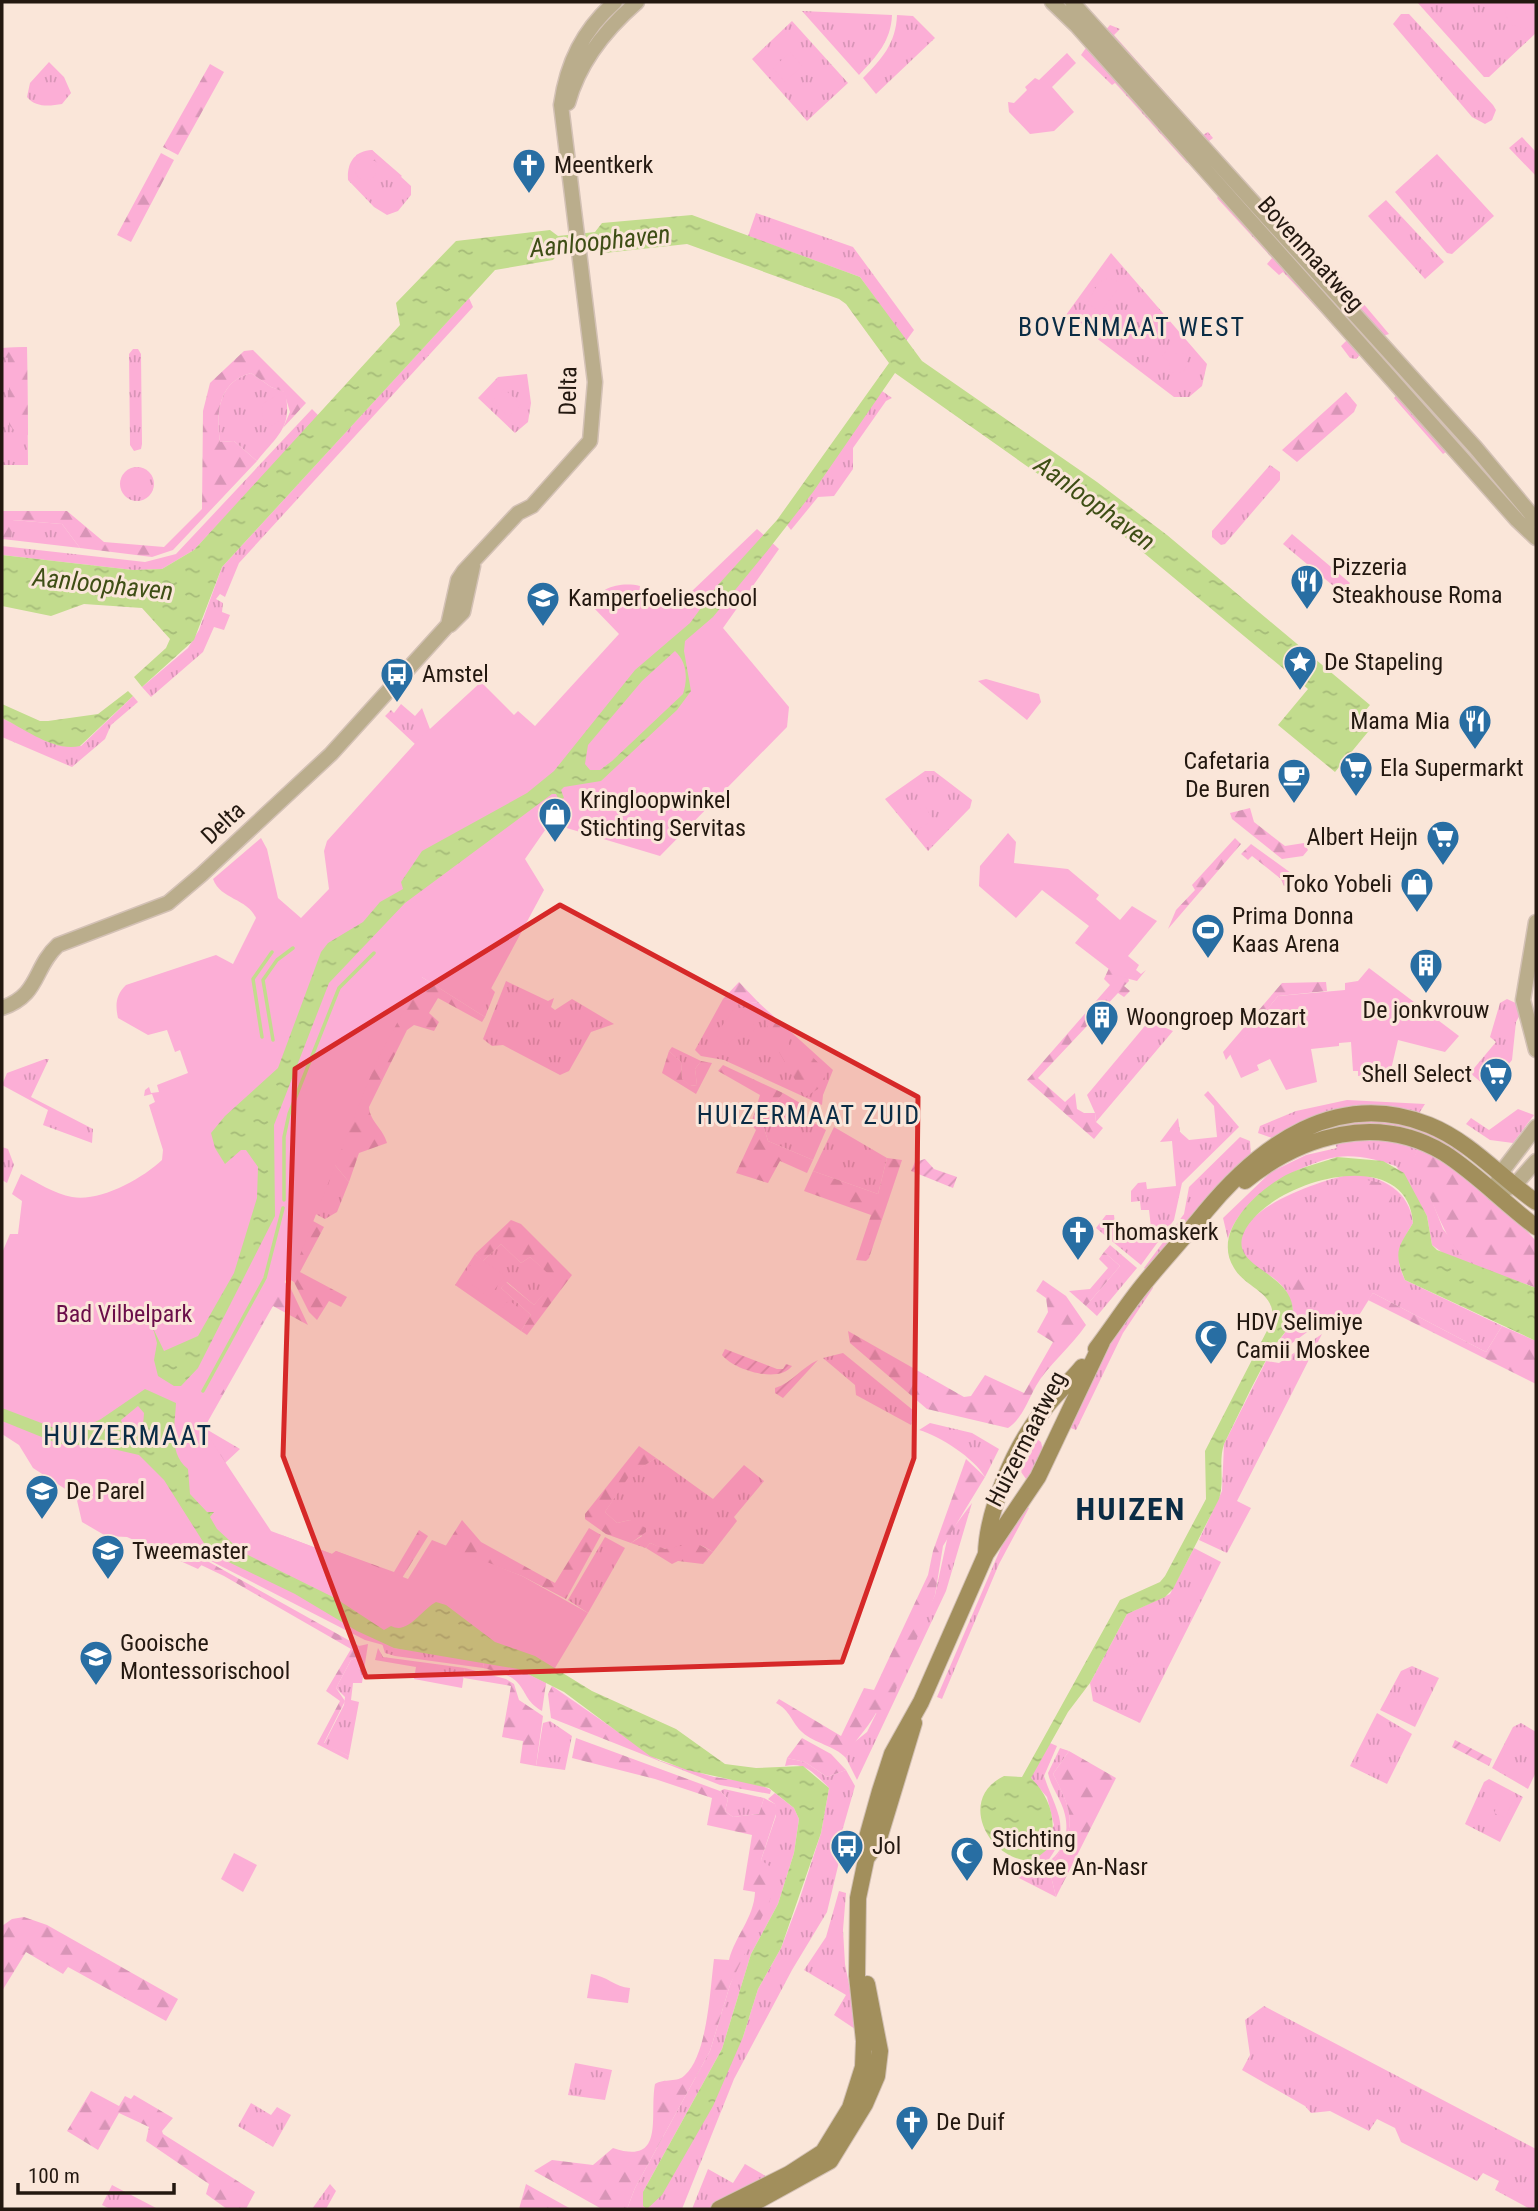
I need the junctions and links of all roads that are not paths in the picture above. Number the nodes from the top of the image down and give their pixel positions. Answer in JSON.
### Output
{"nodes":[{"id":1,"x":615,"y":2,"type":"edge"},
{"id":2,"x":637,"y":2,"type":"edge"},
{"id":3,"x":1052,"y":2,"type":"edge"},
{"id":4,"x":1072,"y":2,"type":"edge"},
{"id":5,"x":564,"y":128,"type":"junction"},
{"id":6,"x":1536,"y":520,"type":"edge"},
{"id":7,"x":1536,"y":538,"type":"edge"},
{"id":8,"x":1536,"y":922,"type":"edge"},
{"id":9,"x":2,"y":1008,"type":"edge"},
{"id":10,"x":1536,"y":1050,"type":"edge"},
{"id":11,"x":1536,"y":1127,"type":"edge"},
{"id":12,"x":1264,"y":1152,"type":"junction"},
{"id":13,"x":1285,"y":1153,"type":"junction"},
{"id":14,"x":1536,"y":1161,"type":"edge"},
{"id":15,"x":1500,"y":1174,"type":"junction"},
{"id":16,"x":1253,"y":1175,"type":"junction"},
{"id":17,"x":1514,"y":1186,"type":"junction"},
{"id":18,"x":1494,"y":1193,"type":"junction"},
{"id":19,"x":1536,"y":1202,"type":"edge"},
{"id":20,"x":1207,"y":1210,"type":"junction"},
{"id":21,"x":1536,"y":1227,"type":"edge"},
{"id":22,"x":1102,"y":1342,"type":"junction"},
{"id":23,"x":1032,"y":1427,"type":"junction"},
{"id":24,"x":1056,"y":1441,"type":"junction"},
{"id":25,"x":1007,"y":1477,"type":"junction"},
{"id":26,"x":1030,"y":1491,"type":"junction"},
{"id":27,"x":986,"y":1554,"type":"junction"},
{"id":28,"x":858,"y":1959,"type":"junction"},
{"id":29,"x":719,"y":2209,"type":"edge"},
{"id":30,"x":743,"y":2209,"type":"edge"}],
"edges":[{"from":1,"to":5,"type":"street"},
{"from":2,"to":5,"type":"street"},
{"from":3,"to":7,"type":"street","name":"Bovenmaatweg"},
{"from":4,"to":6,"type":"street","name":"Bovenmaatweg"},
{"from":5,"to":9,"type":"street","name":"Delta"},
{"from":8,"to":10,"type":"street"},
{"from":11,"to":15,"type":"street"},
{"from":12,"to":13,"type":"main road","name":"Huizermaatweg"},
{"from":12,"to":15,"type":"main road","name":"Huizermaatweg"},
{"from":12,"to":16,"type":"main road","name":"Huizermaatweg"},
{"from":12,"to":20,"type":"main road","name":"Huizermaatweg"},
{"from":13,"to":16,"type":"main road","name":"Huizermaatweg"},
{"from":13,"to":18,"type":"main road","name":"Huizermaatweg"},
{"from":14,"to":17,"type":"street"},
{"from":15,"to":17,"type":"main road","name":"Huizermaatweg"},
{"from":15,"to":18,"type":"street"},
{"from":16,"to":20,"type":"main road","name":"Huizermaatweg"},
{"from":17,"to":18,"type":"street"},
{"from":17,"to":19,"type":"main road","name":"Huizermaatweg"},
{"from":18,"to":21,"type":"main road","name":"Huizermaatweg"},
{"from":20,"to":22,"type":"main road","name":"Huizermaatweg"},
{"from":22,"to":23,"type":"main road","name":"Huizermaatweg"},
{"from":22,"to":24,"type":"main road","name":"Huizermaatweg"},
{"from":23,"to":24,"type":"main road"},
{"from":23,"to":25,"type":"main road","name":"Huizermaatweg"},
{"from":24,"to":26,"type":"main road","name":"Huizermaatweg"},
{"from":25,"to":26,"type":"main road"},
{"from":25,"to":27,"type":"main road","name":"Huizermaatweg"},
{"from":26,"to":27,"type":"main road","name":"Huizermaatweg"},
{"from":27,"to":28,"type":"main road","name":"Huizermaatweg"},
{"from":28,"to":29,"type":"main road","name":"Huizermaatweg"},
{"from":28,"to":30,"type":"main road","name":"Huizermaatweg"}]}
